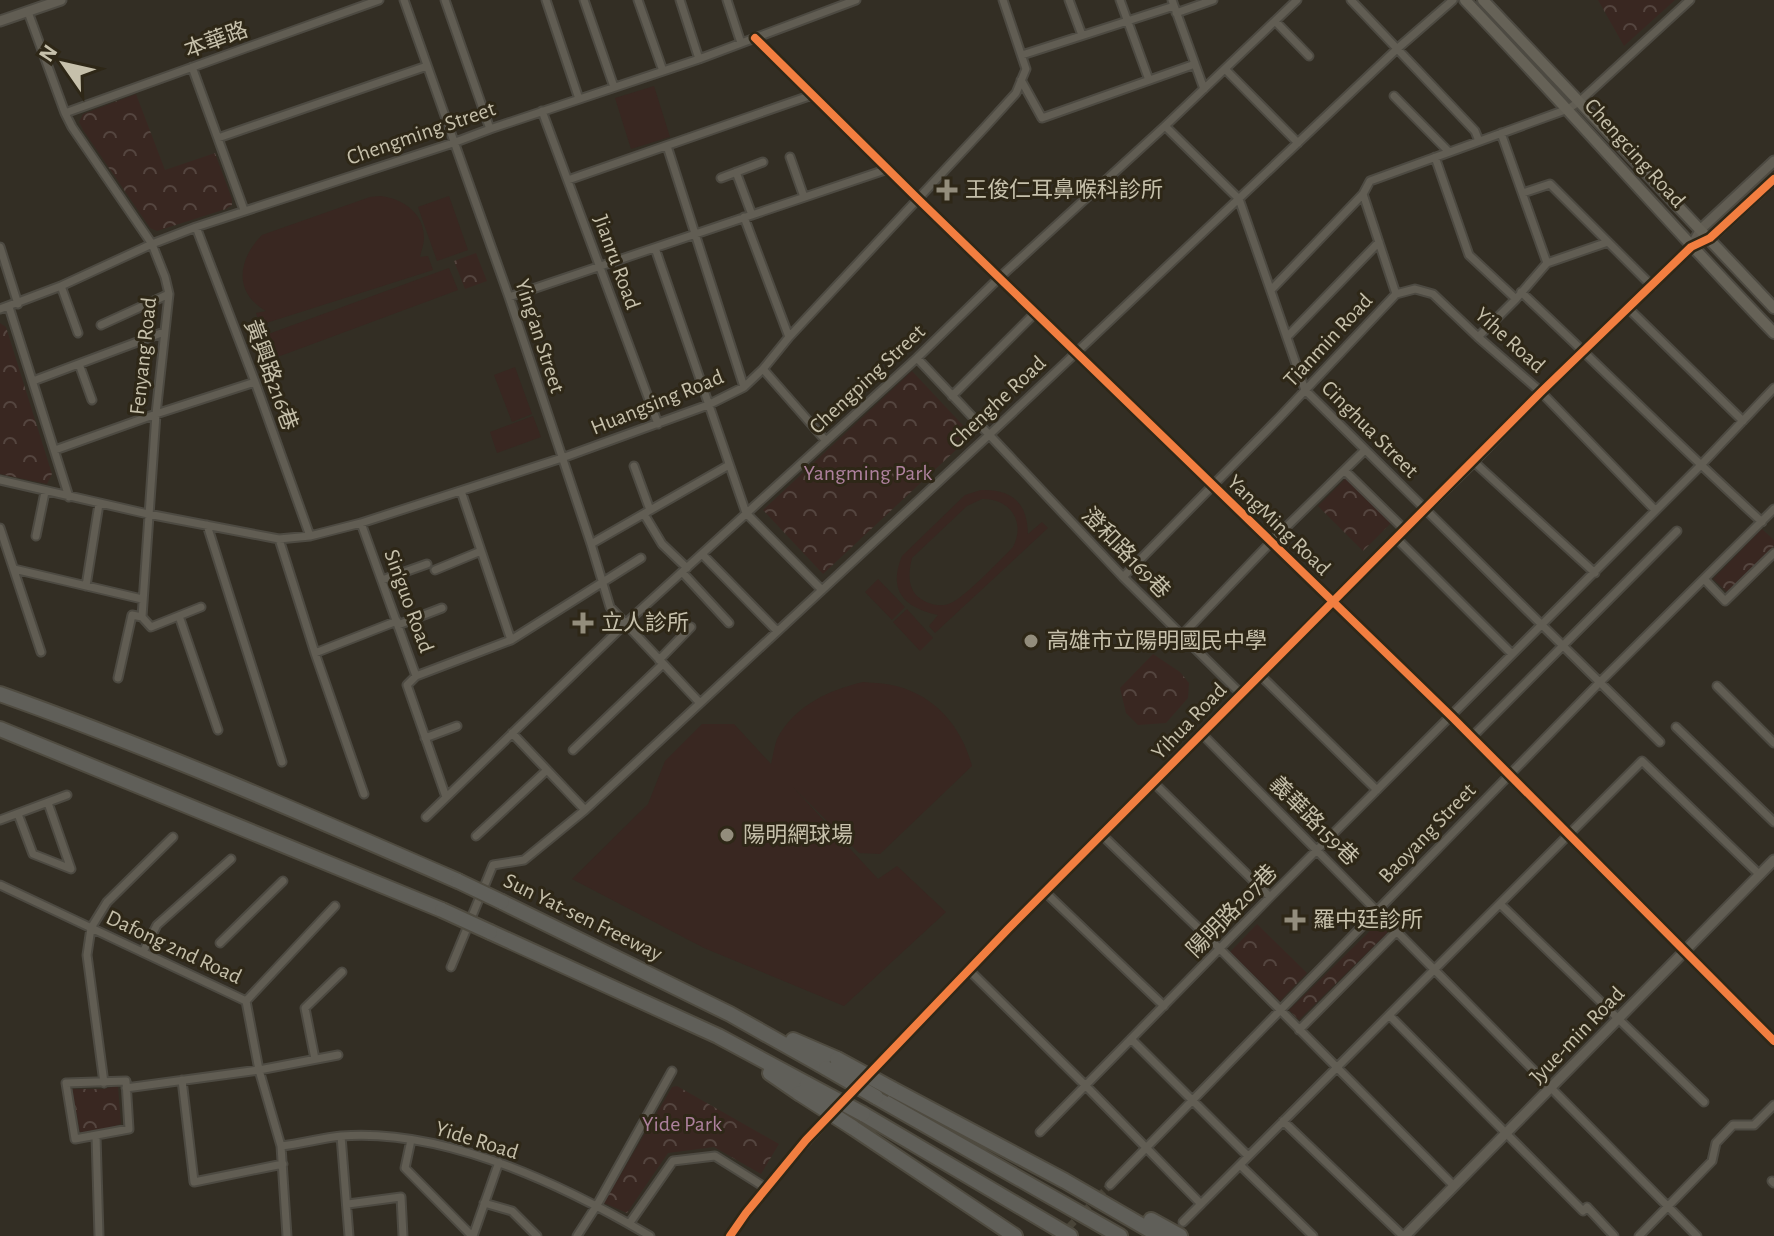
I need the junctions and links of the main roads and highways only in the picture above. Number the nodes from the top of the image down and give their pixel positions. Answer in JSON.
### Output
{"nodes":[{"id":1,"x":1465,"y":0,"type":"edge"},
{"id":2,"x":1483,"y":0,"type":"edge"},
{"id":3,"x":1774,"y":308,"type":"edge"},
{"id":4,"x":1774,"y":333,"type":"edge"},
{"id":5,"x":0,"y":694,"type":"edge"},
{"id":6,"x":0,"y":729,"type":"edge"},
{"id":7,"x":831,"y":1064,"type":"junction"},
{"id":8,"x":803,"y":1088,"type":"junction"},
{"id":9,"x":1102,"y":1201,"type":"junction"},
{"id":10,"x":1182,"y":1229,"type":"edge"},
{"id":11,"x":1015,"y":1236,"type":"edge"},
{"id":12,"x":1070,"y":1236,"type":"edge"},
{"id":13,"x":1120,"y":1236,"type":"edge"},
{"id":14,"x":1160,"y":1236,"type":"edge"}],
"edges":[{"from":1,"to":4,"type":"main road","name":"Chengcing Road"},
{"from":2,"to":3,"type":"main road","name":"Chengcing Road"},
{"from":5,"to":7,"type":"highway","name":"Sun Yat-sen Freeway","bridge":true},
{"from":6,"to":8,"type":"highway","bridge":true},
{"from":7,"to":9,"type":"highway","bridge":true},
{"from":7,"to":13,"type":"highway","bridge":true},
{"from":8,"to":11,"type":"highway","bridge":true},
{"from":8,"to":12,"type":"highway","bridge":true},
{"from":9,"to":10,"type":"highway"},
{"from":9,"to":14,"type":"highway"}]}
